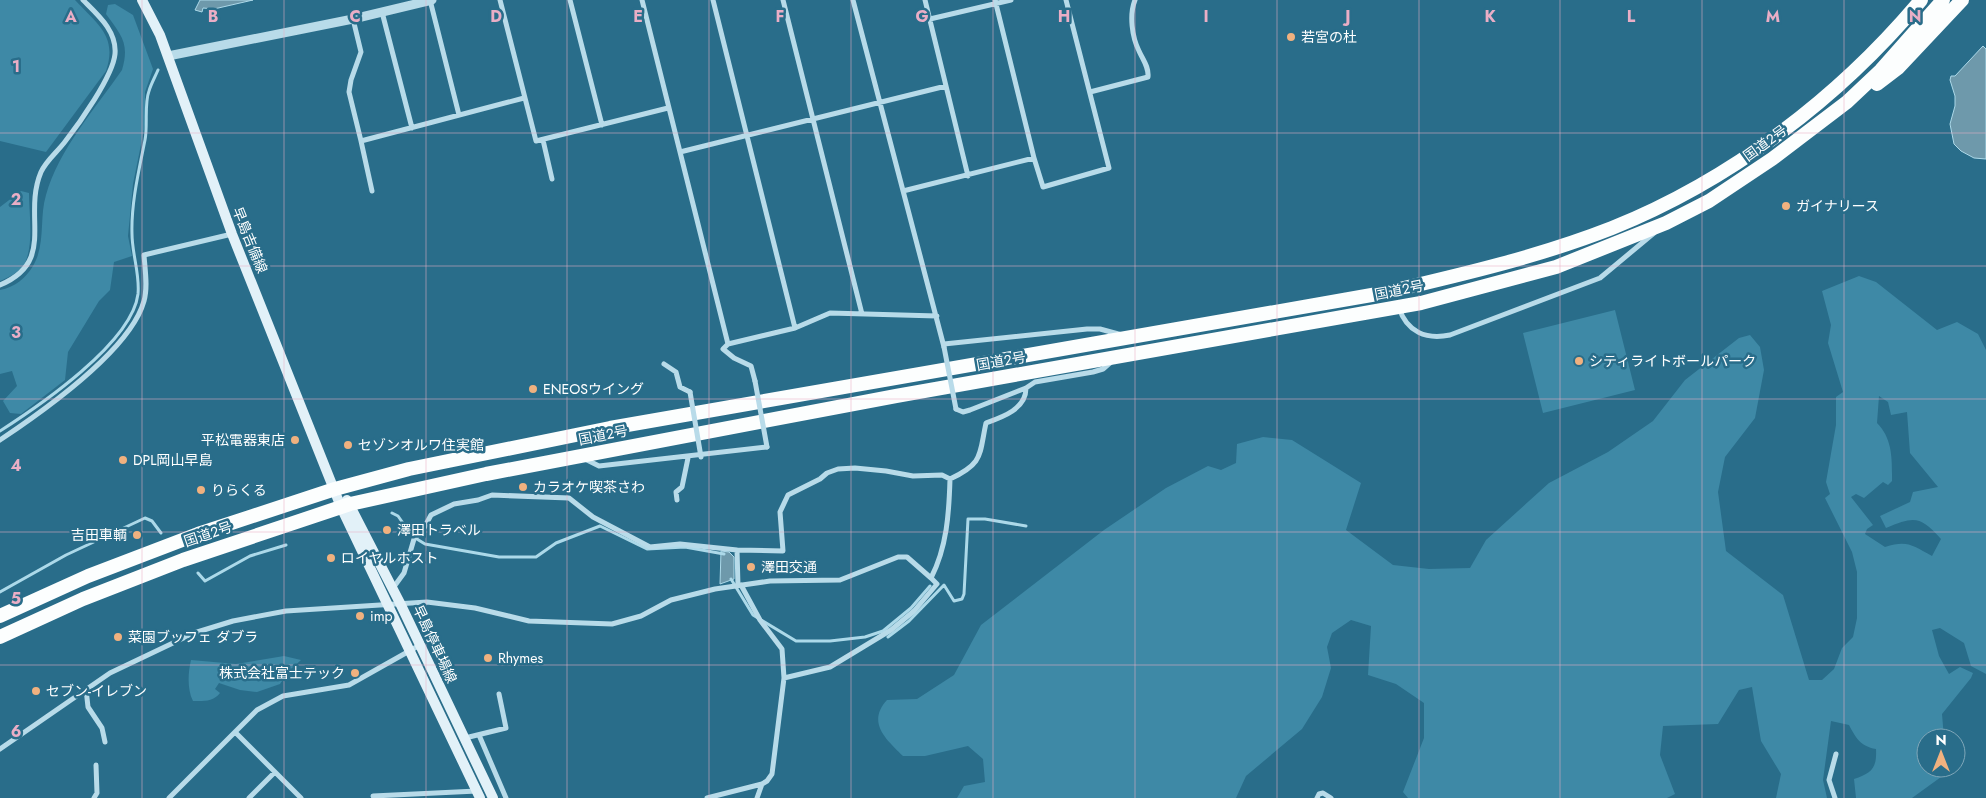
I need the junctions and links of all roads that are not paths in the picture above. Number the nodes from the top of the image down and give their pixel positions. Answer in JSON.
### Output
{"nodes":[{"id":1,"x":84,"y":0,"type":"edge"},
{"id":2,"x":142,"y":0,"type":"edge"},
{"id":3,"x":431,"y":0,"type":"edge"},
{"id":4,"x":500,"y":0,"type":"edge"},
{"id":5,"x":570,"y":0,"type":"edge"},
{"id":6,"x":642,"y":0,"type":"edge"},
{"id":7,"x":713,"y":0,"type":"edge"},
{"id":8,"x":784,"y":0,"type":"edge"},
{"id":9,"x":853,"y":0,"type":"edge"},
{"id":10,"x":925,"y":0,"type":"edge"},
{"id":11,"x":1011,"y":0,"type":"edge"},
{"id":12,"x":1066,"y":0,"type":"edge"},
{"id":13,"x":1135,"y":0,"type":"edge"},
{"id":14,"x":1921,"y":0,"type":"edge"},
{"id":15,"x":1944,"y":0,"type":"edge"},
{"id":16,"x":1962,"y":0,"type":"edge"},
{"id":17,"x":420,"y":2,"type":"edge"},
{"id":18,"x":996,"y":2,"type":"edge"},
{"id":19,"x":382,"y":12,"type":"junction"},
{"id":20,"x":353,"y":19,"type":"junction"},
{"id":21,"x":930,"y":19,"type":"junction"},
{"id":22,"x":168,"y":56,"type":"junction"},
{"id":23,"x":946,"y":86,"type":"junction"},
{"id":24,"x":1090,"y":92,"type":"junction"},
{"id":25,"x":524,"y":98,"type":"junction"},
{"id":26,"x":1847,"y":102,"type":"junction"},
{"id":27,"x":879,"y":103,"type":"junction"},
{"id":28,"x":668,"y":108,"type":"junction"},
{"id":29,"x":459,"y":116,"type":"junction"},
{"id":30,"x":814,"y":120,"type":"junction"},
{"id":31,"x":602,"y":125,"type":"junction"},
{"id":32,"x":412,"y":128,"type":"junction"},
{"id":33,"x":747,"y":136,"type":"junction"},
{"id":34,"x":543,"y":140,"type":"junction"},
{"id":35,"x":361,"y":141,"type":"junction"},
{"id":36,"x":680,"y":152,"type":"junction"},
{"id":37,"x":1034,"y":158,"type":"junction"},
{"id":38,"x":968,"y":176,"type":"junction"},
{"id":39,"x":552,"y":179,"type":"dead end"},
{"id":40,"x":372,"y":191,"type":"dead end"},
{"id":41,"x":903,"y":191,"type":"junction"},
{"id":42,"x":1666,"y":223,"type":"junction"},
{"id":43,"x":232,"y":234,"type":"junction"},
{"id":44,"x":0,"y":286,"type":"edge"},
{"id":45,"x":1399,"y":308,"type":"junction"},
{"id":46,"x":862,"y":314,"type":"junction"},
{"id":47,"x":937,"y":316,"type":"junction"},
{"id":48,"x":795,"y":328,"type":"junction"},
{"id":49,"x":1126,"y":338,"type":"junction"},
{"id":50,"x":728,"y":344,"type":"junction"},
{"id":51,"x":944,"y":345,"type":"junction"},
{"id":52,"x":1115,"y":359,"type":"junction"},
{"id":53,"x":664,"y":364,"type":"dead end"},
{"id":54,"x":1026,"y":388,"type":"junction"},
{"id":55,"x":0,"y":440,"type":"edge"},
{"id":56,"x":580,"y":456,"type":"junction"},
{"id":57,"x":701,"y":456,"type":"junction"},
{"id":58,"x":688,"y":458,"type":"junction"},
{"id":59,"x":950,"y":479,"type":"junction"},
{"id":60,"x":335,"y":489,"type":"junction"},
{"id":61,"x":678,"y":500,"type":"dead end"},
{"id":62,"x":346,"y":505,"type":"junction"},
{"id":63,"x":737,"y":550,"type":"junction"},
{"id":64,"x":931,"y":578,"type":"junction"},
{"id":65,"x":737,"y":586,"type":"junction"},
{"id":66,"x":393,"y":588,"type":"junction"},
{"id":67,"x":400,"y":603,"type":"junction"},
{"id":68,"x":387,"y":604,"type":"junction"},
{"id":69,"x":0,"y":616,"type":"edge"},
{"id":70,"x":0,"y":636,"type":"edge"},
{"id":71,"x":420,"y":645,"type":"junction"},
{"id":72,"x":410,"y":650,"type":"junction"},
{"id":73,"x":784,"y":678,"type":"junction"},
{"id":74,"x":86,"y":689,"type":"junction"},
{"id":75,"x":499,"y":694,"type":"dead end"},
{"id":76,"x":235,"y":732,"type":"junction"},
{"id":77,"x":479,"y":734,"type":"junction"},
{"id":78,"x":464,"y":738,"type":"junction"},
{"id":79,"x":105,"y":742,"type":"dead end"},
{"id":80,"x":0,"y":749,"type":"edge"},
{"id":81,"x":1836,"y":754,"type":"dead end"},
{"id":82,"x":96,"y":765,"type":"dead end"},
{"id":83,"x":274,"y":772,"type":"junction"},
{"id":84,"x":762,"y":784,"type":"junction"},
{"id":85,"x":478,"y":795,"type":"edge"},
{"id":86,"x":373,"y":796,"type":"dead end"},
{"id":87,"x":94,"y":798,"type":"edge"},
{"id":88,"x":169,"y":798,"type":"edge"},
{"id":89,"x":249,"y":798,"type":"edge"},
{"id":90,"x":301,"y":798,"type":"edge"},
{"id":91,"x":492,"y":798,"type":"edge"},
{"id":92,"x":506,"y":798,"type":"edge"},
{"id":93,"x":707,"y":798,"type":"edge"},
{"id":94,"x":757,"y":798,"type":"edge"},
{"id":95,"x":1317,"y":798,"type":"edge"},
{"id":96,"x":1331,"y":798,"type":"edge"},
{"id":97,"x":1835,"y":798,"type":"edge"}],
"edges":[{"from":1,"to":44,"type":"street"},
{"from":2,"to":22,"type":"main road","name":"早島吉備線"},
{"from":3,"to":17,"type":"street"},
{"from":3,"to":29,"type":"street"},
{"from":4,"to":25,"type":"street"},
{"from":5,"to":31,"type":"street"},
{"from":6,"to":28,"type":"street"},
{"from":7,"to":33,"type":"street"},
{"from":8,"to":30,"type":"street"},
{"from":9,"to":27,"type":"street"},
{"from":10,"to":21,"type":"street"},
{"from":11,"to":18,"type":"street"},
{"from":12,"to":24,"type":"street"},
{"from":13,"to":24,"type":"street"},
{"from":14,"to":49,"type":"highway","name":"国道2号"},
{"from":15,"to":26,"type":"highway","name":"国道2号"},
{"from":16,"to":26,"type":"highway"},
{"from":17,"to":19,"type":"street"},
{"from":18,"to":21,"type":"street"},
{"from":18,"to":37,"type":"street"},
{"from":19,"to":20,"type":"street"},
{"from":19,"to":32,"type":"street"},
{"from":20,"to":22,"type":"street"},
{"from":20,"to":35,"type":"street"},
{"from":21,"to":23,"type":"street"},
{"from":22,"to":43,"type":"main road","name":"早島吉備線"},
{"from":23,"to":27,"type":"street"},
{"from":23,"to":38,"type":"street"},
{"from":24,"to":37,"type":"street"},
{"from":25,"to":29,"type":"street"},
{"from":25,"to":34,"type":"street"},
{"from":26,"to":42,"type":"highway","name":"国道2号"},
{"from":27,"to":30,"type":"street"},
{"from":27,"to":41,"type":"street"},
{"from":28,"to":31,"type":"street"},
{"from":28,"to":36,"type":"street"},
{"from":29,"to":32,"type":"street"},
{"from":30,"to":33,"type":"street"},
{"from":30,"to":46,"type":"street"},
{"from":31,"to":34,"type":"street"},
{"from":32,"to":35,"type":"street"},
{"from":33,"to":36,"type":"street"},
{"from":33,"to":48,"type":"street"},
{"from":34,"to":39,"type":"street"},
{"from":35,"to":40,"type":"street"},
{"from":36,"to":50,"type":"street"},
{"from":37,"to":38,"type":"street"},
{"from":38,"to":41,"type":"street"},
{"from":41,"to":47,"type":"street"},
{"from":42,"to":45,"type":"highway","name":"国道2号"},
{"from":42,"to":45,"type":"street"},
{"from":43,"to":55,"type":"street"},
{"from":43,"to":60,"type":"main road","name":"早島吉備線"},
{"from":45,"to":52,"type":"highway","name":"国道2号"},
{"from":46,"to":47,"type":"street"},
{"from":46,"to":48,"type":"street"},
{"from":47,"to":51,"type":"street"},
{"from":48,"to":50,"type":"street"},
{"from":49,"to":51,"type":"street"},
{"from":49,"to":60,"type":"highway","name":"国道2号"},
{"from":50,"to":57,"type":"street","bridge":true},
{"from":51,"to":54,"type":"street","bridge":true},
{"from":52,"to":54,"type":"street"},
{"from":52,"to":56,"type":"highway","name":"国道2号"},
{"from":53,"to":57,"type":"street","bridge":true},
{"from":54,"to":59,"type":"street"},
{"from":56,"to":58,"type":"street"},
{"from":56,"to":62,"type":"highway","name":"国道2号"},
{"from":57,"to":58,"type":"street"},
{"from":58,"to":61,"type":"street"},
{"from":59,"to":63,"type":"street"},
{"from":59,"to":64,"type":"street"},
{"from":60,"to":62,"type":"main road","name":"早島吉備線"},
{"from":60,"to":69,"type":"highway","name":"国道2号"},
{"from":62,"to":66,"type":"main road","name":"早島停車場線"},
{"from":62,"to":68,"type":"main road","name":"早島停車場線"},
{"from":62,"to":70,"type":"highway","name":"国道2号"},
{"from":63,"to":65,"type":"street"},
{"from":63,"to":66,"type":"street"},
{"from":64,"to":65,"type":"street"},
{"from":64,"to":73,"type":"street"},
{"from":65,"to":67,"type":"street"},
{"from":65,"to":73,"type":"street"},
{"from":66,"to":67,"type":"main road","name":"早島停車場線"},
{"from":67,"to":68,"type":"street"},
{"from":67,"to":71,"type":"main road","name":"早島停車場線"},
{"from":68,"to":72,"type":"main road","name":"早島停車場線"},
{"from":68,"to":74,"type":"street"},
{"from":71,"to":72,"type":"street"},
{"from":71,"to":78,"type":"main road","name":"早島停車場線"},
{"from":72,"to":76,"type":"street"},
{"from":72,"to":85,"type":"main road","name":"早島停車場線"},
{"from":73,"to":84,"type":"street"},
{"from":74,"to":79,"type":"street"},
{"from":74,"to":80,"type":"street"},
{"from":75,"to":77,"type":"street"},
{"from":76,"to":83,"type":"street"},
{"from":76,"to":88,"type":"street"},
{"from":77,"to":78,"type":"street"},
{"from":77,"to":92,"type":"street"},
{"from":78,"to":91,"type":"main road","name":"早島停車場線"},
{"from":81,"to":97,"type":"street"},
{"from":82,"to":87,"type":"street"},
{"from":83,"to":89,"type":"street"},
{"from":83,"to":90,"type":"street"},
{"from":84,"to":93,"type":"street"},
{"from":84,"to":94,"type":"street"},
{"from":85,"to":86,"type":"street"},
{"from":95,"to":96,"type":"street"}]}
